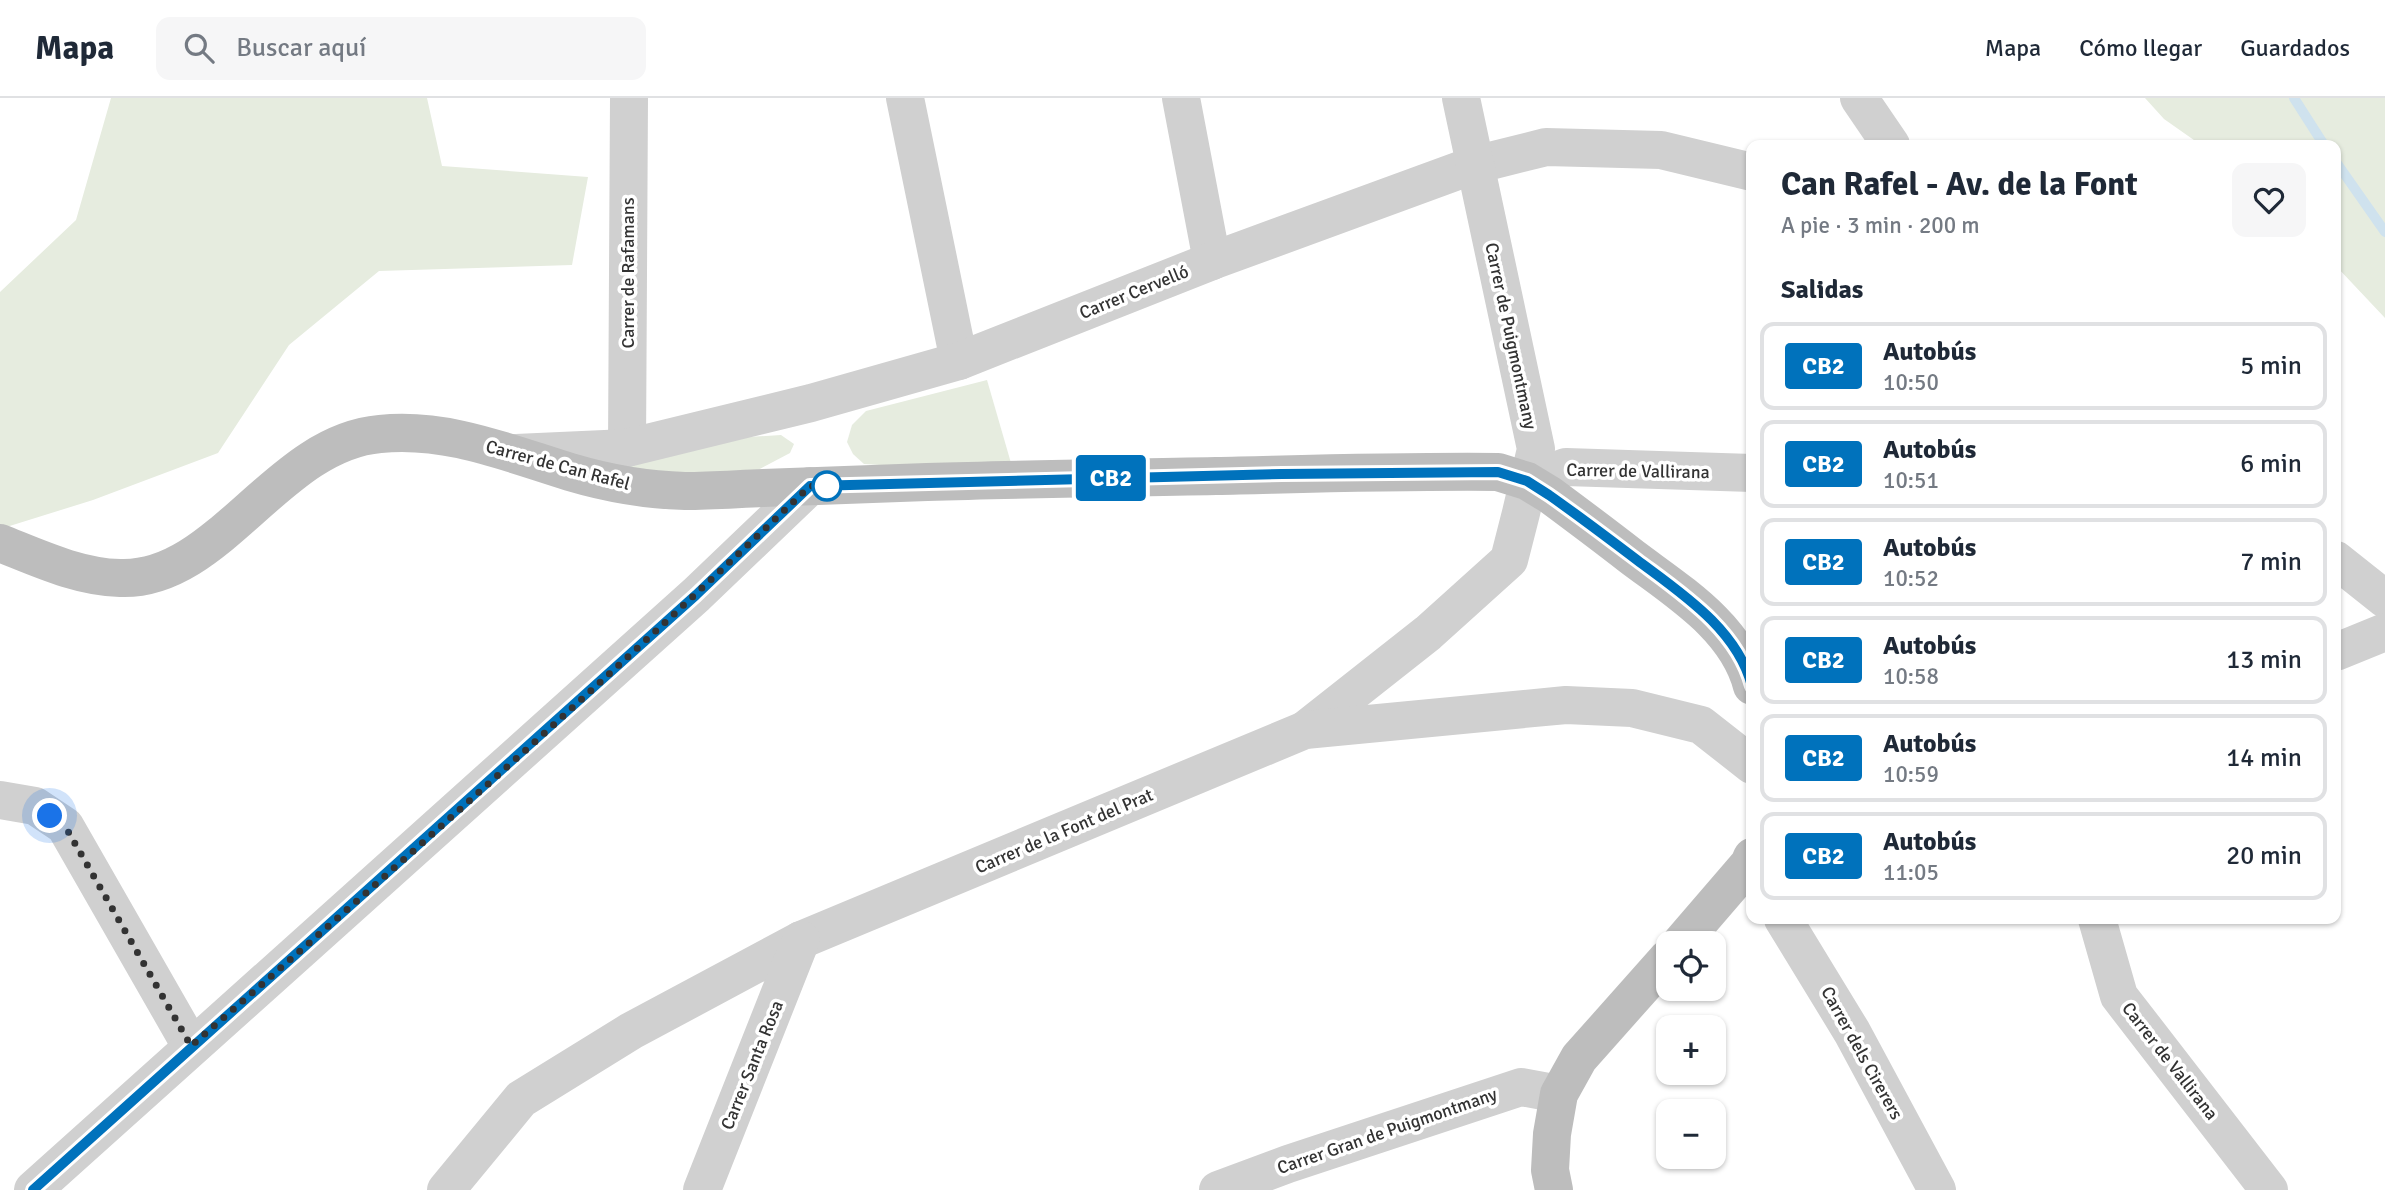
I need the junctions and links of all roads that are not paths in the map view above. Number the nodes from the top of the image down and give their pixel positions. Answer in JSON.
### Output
{"nodes":[{"id":1,"x":629,"y":98,"type":"edge"},
{"id":2,"x":905,"y":98,"type":"edge"},
{"id":3,"x":1181,"y":98,"type":"edge"},
{"id":4,"x":1461,"y":98,"type":"edge"},
{"id":5,"x":1859,"y":98,"type":"edge"},
{"id":6,"x":1888,"y":140,"type":"edge"},
{"id":7,"x":1474,"y":165,"type":"junction"},
{"id":8,"x":1746,"y":171,"type":"edge"},
{"id":9,"x":1212,"y":261,"type":"junction"},
{"id":10,"x":959,"y":361,"type":"junction"},
{"id":11,"x":627,"y":448,"type":"junction"},
{"id":12,"x":514,"y":453,"type":"junction"},
{"id":13,"x":1746,"y":474,"type":"edge"},
{"id":14,"x":1527,"y":481,"type":"junction"},
{"id":15,"x":810,"y":486,"type":"junction"},
{"id":16,"x":0,"y":544,"type":"edge"},
{"id":17,"x":2341,"y":564,"type":"edge"},
{"id":18,"x":2385,"y":598,"type":"edge"},
{"id":19,"x":2385,"y":632,"type":"edge"},
{"id":20,"x":2341,"y":650,"type":"edge"},
{"id":21,"x":1746,"y":670,"type":"edge"},
{"id":22,"x":1306,"y":730,"type":"junction"},
{"id":23,"x":1746,"y":760,"type":"edge"},
{"id":24,"x":0,"y":800,"type":"edge"},
{"id":25,"x":1746,"y":869,"type":"edge"},
{"id":26,"x":1786,"y":924,"type":"edge"},
{"id":27,"x":2098,"y":924,"type":"edge"},
{"id":28,"x":1692,"y":931,"type":"edge"},
{"id":29,"x":801,"y":940,"type":"junction"},
{"id":30,"x":1656,"y":971,"type":"edge"},
{"id":31,"x":191,"y":1046,"type":"junction"},
{"id":32,"x":1559,"y":1094,"type":"junction"},
{"id":33,"x":33,"y":1190,"type":"edge"},
{"id":34,"x":446,"y":1190,"type":"edge"},
{"id":35,"x":702,"y":1190,"type":"edge"},
{"id":36,"x":1217,"y":1190,"type":"edge"},
{"id":37,"x":1554,"y":1190,"type":"edge"},
{"id":38,"x":1937,"y":1190,"type":"edge"},
{"id":39,"x":2269,"y":1190,"type":"edge"}],
"edges":[{"from":1,"to":11,"type":"street","name":"Carrer de Rafamans"},
{"from":2,"to":10,"type":"street"},
{"from":3,"to":9,"type":"street"},
{"from":4,"to":7,"type":"street","name":"Carrer de Puigmontmany"},
{"from":5,"to":6,"type":"street"},
{"from":7,"to":8,"type":"street","name":"Carrer Cervelló"},
{"from":7,"to":9,"type":"street","name":"Carrer Cervelló"},
{"from":7,"to":14,"type":"street","name":"Carrer de Puigmontmany"},
{"from":9,"to":10,"type":"street","name":"Carrer Cervelló"},
{"from":10,"to":11,"type":"street","name":"Carrer Cervelló"},
{"from":11,"to":12,"type":"street","name":"Carrer Cervelló"},
{"from":12,"to":15,"type":"street","name":"Carrer de Can Rafel"},
{"from":12,"to":16,"type":"street","name":"Carrer de Can Rafel"},
{"from":13,"to":14,"type":"street","name":"Carrer de Vallirana"},
{"from":14,"to":15,"type":"street","name":"Carrer de Can Rafel"},
{"from":14,"to":21,"type":"street","name":"Carrer de Can Rafel"},
{"from":14,"to":22,"type":"street","name":"Carrer de Puigmontmany"},
{"from":15,"to":31,"type":"street"},
{"from":17,"to":18,"type":"street"},
{"from":19,"to":20,"type":"street"},
{"from":22,"to":23,"type":"street","name":"Carrer de la Font del Prat"},
{"from":22,"to":29,"type":"street","name":"Carrer de la Font del Prat"},
{"from":24,"to":31,"type":"street"},
{"from":25,"to":28,"type":"street"},
{"from":26,"to":38,"type":"street","name":"Carrer dels Cirerers"},
{"from":27,"to":39,"type":"street","name":"Carrer de Vallirana"},
{"from":29,"to":34,"type":"street","name":"Carrer de la Font del Prat"},
{"from":29,"to":35,"type":"street","name":"Carrer Santa Rosa"},
{"from":30,"to":32,"type":"street"},
{"from":31,"to":33,"type":"street"},
{"from":32,"to":36,"type":"street","name":"Carrer Gran de Puigmontmany"},
{"from":32,"to":37,"type":"street"}]}
